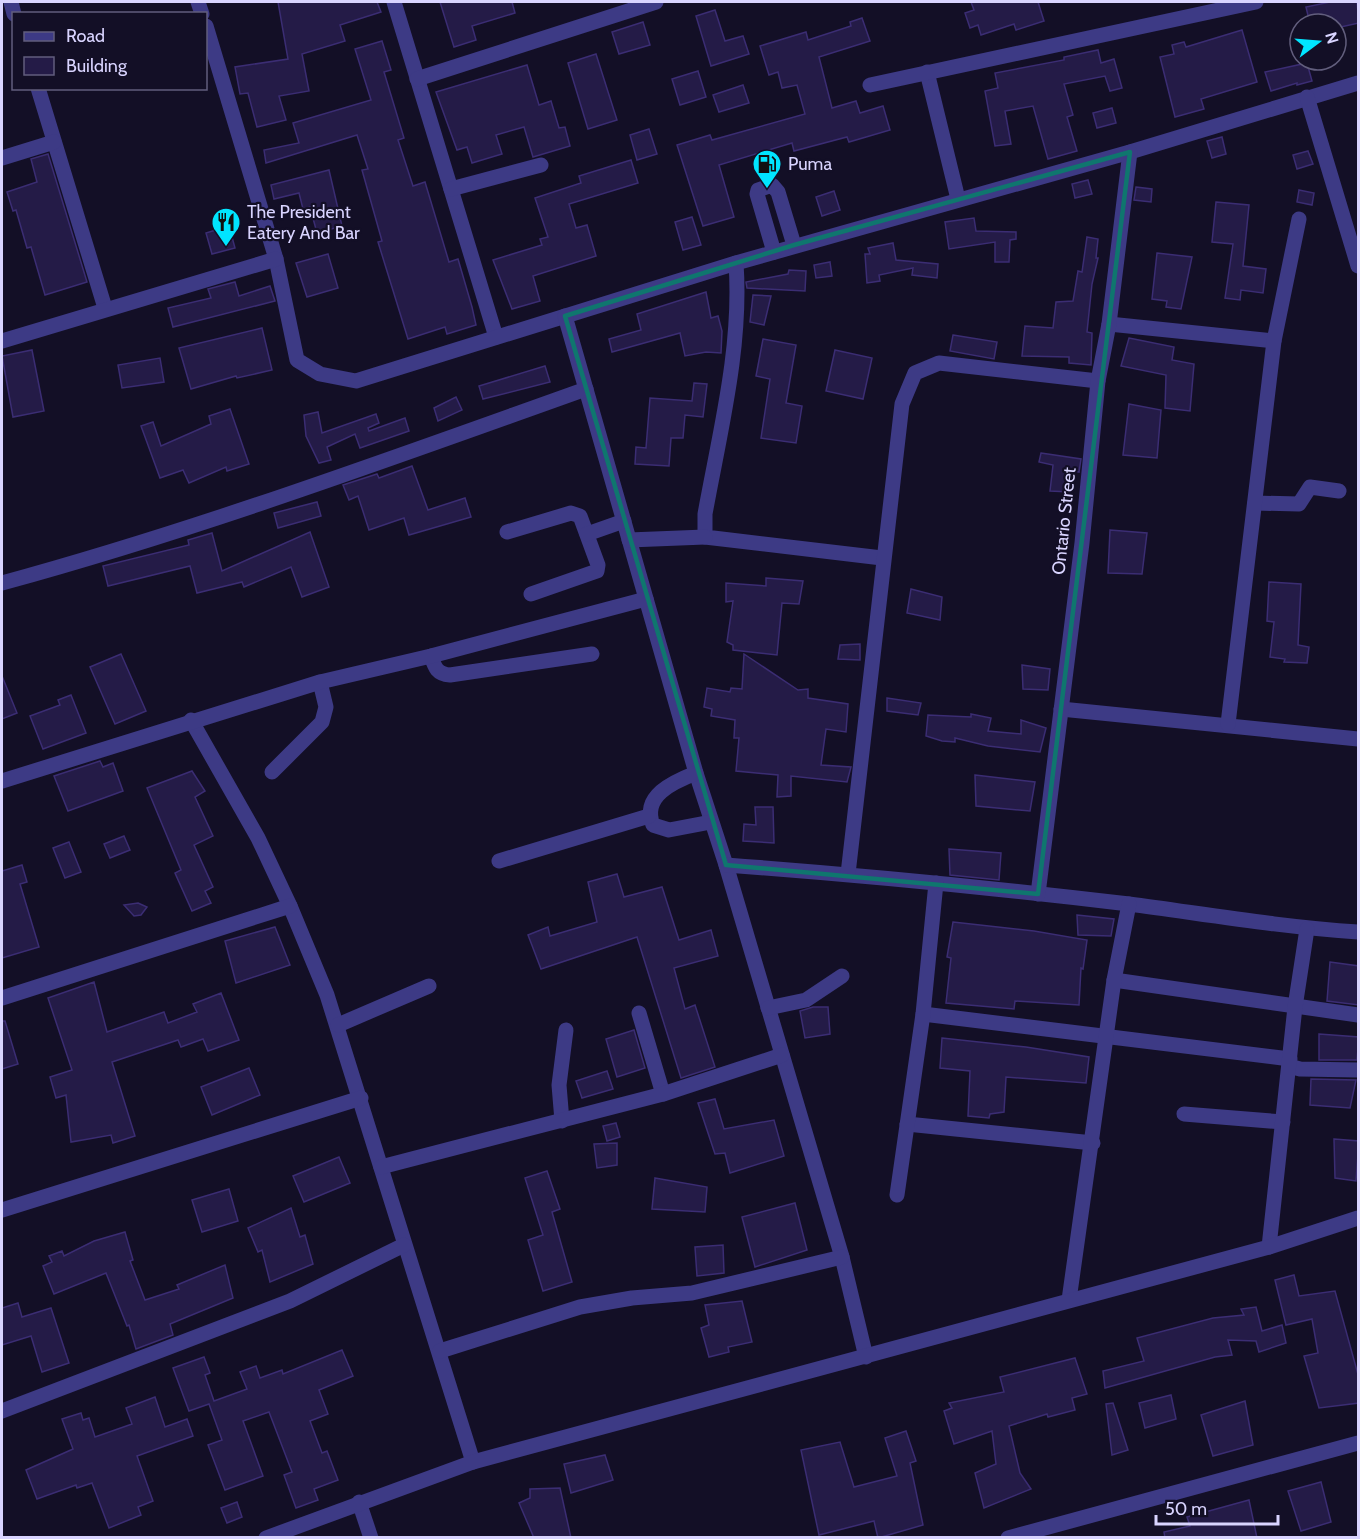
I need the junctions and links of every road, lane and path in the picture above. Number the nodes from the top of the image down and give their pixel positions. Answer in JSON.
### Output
{"nodes":[{"id":1,"x":394,"y":2,"type":"edge"},
{"id":2,"x":656,"y":2,"type":"edge"},
{"id":3,"x":1256,"y":2,"type":"edge"},
{"id":4,"x":207,"y":29,"type":"edge"},
{"id":5,"x":927,"y":72,"type":"junction"},
{"id":6,"x":417,"y":79,"type":"junction"},
{"id":7,"x":1359,"y":83,"type":"edge"},
{"id":8,"x":870,"y":84,"type":"dead end"},
{"id":9,"x":39,"y":90,"type":"edge"},
{"id":10,"x":1307,"y":97,"type":"junction"},
{"id":11,"x":54,"y":142,"type":"junction"},
{"id":12,"x":1130,"y":152,"type":"junction"},
{"id":13,"x":2,"y":158,"type":"edge"},
{"id":14,"x":541,"y":165,"type":"dead end"},
{"id":15,"x":451,"y":189,"type":"junction"},
{"id":16,"x":958,"y":199,"type":"junction"},
{"id":17,"x":1299,"y":219,"type":"dead end"},
{"id":18,"x":794,"y":245,"type":"junction"},
{"id":19,"x":774,"y":252,"type":"junction"},
{"id":20,"x":276,"y":259,"type":"junction"},
{"id":21,"x":736,"y":262,"type":"junction"},
{"id":22,"x":1359,"y":266,"type":"edge"},
{"id":23,"x":105,"y":309,"type":"junction"},
{"id":24,"x":565,"y":316,"type":"junction"},
{"id":25,"x":1108,"y":324,"type":"junction"},
{"id":26,"x":496,"y":337,"type":"junction"},
{"id":27,"x":2,"y":341,"type":"edge"},
{"id":28,"x":1274,"y":341,"type":"junction"},
{"id":29,"x":1098,"y":381,"type":"junction"},
{"id":30,"x":586,"y":389,"type":"junction"},
{"id":31,"x":1339,"y":490,"type":"dead end"},
{"id":32,"x":1255,"y":502,"type":"junction"},
{"id":33,"x":624,"y":520,"type":"junction"},
{"id":34,"x":507,"y":532,"type":"dead end"},
{"id":35,"x":587,"y":534,"type":"junction"},
{"id":36,"x":705,"y":537,"type":"junction"},
{"id":37,"x":629,"y":540,"type":"junction"},
{"id":38,"x":882,"y":558,"type":"junction"},
{"id":39,"x":2,"y":583,"type":"edge"},
{"id":40,"x":531,"y":594,"type":"dead end"},
{"id":41,"x":646,"y":599,"type":"junction"},
{"id":42,"x":592,"y":654,"type":"dead end"},
{"id":43,"x":431,"y":656,"type":"junction"},
{"id":44,"x":320,"y":682,"type":"junction"},
{"id":45,"x":1062,"y":709,"type":"junction"},
{"id":46,"x":190,"y":720,"type":"junction"},
{"id":47,"x":1228,"y":724,"type":"junction"},
{"id":48,"x":1359,"y":739,"type":"edge"},
{"id":49,"x":272,"y":772,"type":"dead end"},
{"id":50,"x":696,"y":773,"type":"junction"},
{"id":51,"x":2,"y":781,"type":"edge"},
{"id":52,"x":649,"y":816,"type":"junction"},
{"id":53,"x":711,"y":822,"type":"junction"},
{"id":54,"x":499,"y":861,"type":"dead end"},
{"id":55,"x":726,"y":866,"type":"junction"},
{"id":56,"x":848,"y":874,"type":"junction"},
{"id":57,"x":936,"y":883,"type":"junction"},
{"id":58,"x":1038,"y":894,"type":"junction"},
{"id":59,"x":1129,"y":904,"type":"junction"},
{"id":60,"x":290,"y":906,"type":"junction"},
{"id":61,"x":1307,"y":929,"type":"junction"},
{"id":62,"x":1359,"y":932,"type":"edge"},
{"id":63,"x":842,"y":976,"type":"dead end"},
{"id":64,"x":1114,"y":980,"type":"junction"},
{"id":65,"x":429,"y":986,"type":"dead end"},
{"id":66,"x":2,"y":998,"type":"edge"},
{"id":67,"x":1295,"y":1007,"type":"junction"},
{"id":68,"x":768,"y":1008,"type":"junction"},
{"id":69,"x":639,"y":1013,"type":"dead end"},
{"id":70,"x":923,"y":1014,"type":"junction"},
{"id":71,"x":1359,"y":1015,"type":"edge"},
{"id":72,"x":338,"y":1025,"type":"junction"},
{"id":73,"x":566,"y":1030,"type":"dead end"},
{"id":74,"x":1107,"y":1035,"type":"junction"},
{"id":75,"x":782,"y":1055,"type":"junction"},
{"id":76,"x":1289,"y":1062,"type":"junction"},
{"id":77,"x":1359,"y":1070,"type":"edge"},
{"id":78,"x":663,"y":1094,"type":"junction"},
{"id":79,"x":361,"y":1098,"type":"junction"},
{"id":80,"x":1184,"y":1114,"type":"dead end"},
{"id":81,"x":562,"y":1121,"type":"junction"},
{"id":82,"x":1283,"y":1122,"type":"junction"},
{"id":83,"x":907,"y":1124,"type":"junction"},
{"id":84,"x":1093,"y":1143,"type":"junction"},
{"id":85,"x":381,"y":1167,"type":"junction"},
{"id":86,"x":897,"y":1196,"type":"dead end"},
{"id":87,"x":2,"y":1210,"type":"edge"},
{"id":88,"x":1359,"y":1218,"type":"edge"},
{"id":89,"x":404,"y":1245,"type":"junction"},
{"id":90,"x":1269,"y":1247,"type":"junction"},
{"id":91,"x":842,"y":1257,"type":"junction"},
{"id":92,"x":1069,"y":1300,"type":"junction"},
{"id":93,"x":440,"y":1351,"type":"junction"},
{"id":94,"x":866,"y":1357,"type":"junction"},
{"id":95,"x":2,"y":1412,"type":"edge"},
{"id":96,"x":1359,"y":1443,"type":"edge"},
{"id":97,"x":473,"y":1462,"type":"junction"},
{"id":98,"x":359,"y":1502,"type":"junction"},
{"id":99,"x":266,"y":1538,"type":"edge"},
{"id":100,"x":370,"y":1538,"type":"edge"},
{"id":101,"x":1008,"y":1538,"type":"edge"}],
"edges":[{"from":1,"to":6,"type":"street"},
{"from":2,"to":6,"type":"street"},
{"from":3,"to":5,"type":"street"},
{"from":4,"to":20,"type":"street"},
{"from":5,"to":8,"type":"street"},
{"from":5,"to":16,"type":"street"},
{"from":6,"to":15,"type":"street"},
{"from":7,"to":10,"type":"street"},
{"from":9,"to":11,"type":"street"},
{"from":10,"to":12,"type":"street"},
{"from":10,"to":22,"type":"street"},
{"from":11,"to":13,"type":"street"},
{"from":11,"to":23,"type":"street"},
{"from":12,"to":16,"type":"street"},
{"from":12,"to":25,"type":"street","name":"Ontario Street"},
{"from":14,"to":15,"type":"street"},
{"from":15,"to":26,"type":"street"},
{"from":16,"to":18,"type":"street"},
{"from":17,"to":28,"type":"street"},
{"from":18,"to":19,"type":"street"},
{"from":18,"to":19,"type":"street"},
{"from":19,"to":21,"type":"street"},
{"from":20,"to":23,"type":"street"},
{"from":20,"to":26,"type":"street"},
{"from":21,"to":24,"type":"street"},
{"from":21,"to":36,"type":"street"},
{"from":23,"to":27,"type":"street"},
{"from":24,"to":26,"type":"street"},
{"from":24,"to":30,"type":"street"},
{"from":25,"to":28,"type":"street"},
{"from":25,"to":29,"type":"street","name":"Ontario Street"},
{"from":28,"to":32,"type":"street"},
{"from":29,"to":38,"type":"street"},
{"from":29,"to":45,"type":"street","name":"Ontario Street"},
{"from":30,"to":33,"type":"street"},
{"from":30,"to":39,"type":"street"},
{"from":31,"to":32,"type":"street"},
{"from":32,"to":47,"type":"street"},
{"from":33,"to":35,"type":"street"},
{"from":33,"to":37,"type":"street"},
{"from":34,"to":35,"type":"street"},
{"from":35,"to":40,"type":"street"},
{"from":36,"to":37,"type":"street"},
{"from":36,"to":38,"type":"street"},
{"from":37,"to":41,"type":"street"},
{"from":38,"to":56,"type":"street"},
{"from":41,"to":43,"type":"street"},
{"from":41,"to":50,"type":"street"},
{"from":42,"to":43,"type":"street"},
{"from":43,"to":44,"type":"street"},
{"from":44,"to":46,"type":"street"},
{"from":44,"to":49,"type":"street"},
{"from":45,"to":47,"type":"street"},
{"from":45,"to":58,"type":"street","name":"Ontario Street"},
{"from":46,"to":51,"type":"street"},
{"from":46,"to":60,"type":"street"},
{"from":47,"to":48,"type":"street"},
{"from":50,"to":52,"type":"street"},
{"from":50,"to":53,"type":"street"},
{"from":52,"to":53,"type":"street"},
{"from":52,"to":54,"type":"street"},
{"from":53,"to":55,"type":"street"},
{"from":55,"to":56,"type":"street"},
{"from":55,"to":68,"type":"street"},
{"from":56,"to":57,"type":"street"},
{"from":57,"to":58,"type":"street"},
{"from":57,"to":70,"type":"street"},
{"from":58,"to":59,"type":"street"},
{"from":59,"to":61,"type":"street"},
{"from":59,"to":64,"type":"street"},
{"from":60,"to":66,"type":"street"},
{"from":60,"to":72,"type":"street"},
{"from":61,"to":62,"type":"street"},
{"from":61,"to":67,"type":"street"},
{"from":63,"to":68,"type":"street"},
{"from":64,"to":67,"type":"street"},
{"from":64,"to":74,"type":"street"},
{"from":65,"to":72,"type":"street"},
{"from":67,"to":71,"type":"street"},
{"from":67,"to":76,"type":"street"},
{"from":68,"to":75,"type":"street"},
{"from":69,"to":78,"type":"street"},
{"from":70,"to":74,"type":"street"},
{"from":70,"to":83,"type":"street"},
{"from":72,"to":79,"type":"street"},
{"from":73,"to":81,"type":"street"},
{"from":74,"to":76,"type":"street"},
{"from":74,"to":84,"type":"street"},
{"from":75,"to":78,"type":"street"},
{"from":75,"to":91,"type":"street"},
{"from":76,"to":77,"type":"street"},
{"from":76,"to":82,"type":"street"},
{"from":78,"to":81,"type":"street"},
{"from":79,"to":85,"type":"street"},
{"from":79,"to":87,"type":"street"},
{"from":80,"to":82,"type":"street"},
{"from":81,"to":85,"type":"street"},
{"from":82,"to":90,"type":"street"},
{"from":83,"to":84,"type":"street"},
{"from":83,"to":86,"type":"street"},
{"from":84,"to":92,"type":"street"},
{"from":85,"to":89,"type":"street"},
{"from":88,"to":90,"type":"street"},
{"from":89,"to":93,"type":"street"},
{"from":89,"to":95,"type":"street"},
{"from":90,"to":92,"type":"street"},
{"from":91,"to":93,"type":"street"},
{"from":91,"to":94,"type":"street"},
{"from":92,"to":94,"type":"street"},
{"from":93,"to":97,"type":"street"},
{"from":94,"to":97,"type":"street"},
{"from":96,"to":101,"type":"street"},
{"from":97,"to":98,"type":"street"},
{"from":98,"to":99,"type":"street"},
{"from":98,"to":100,"type":"street"}]}
